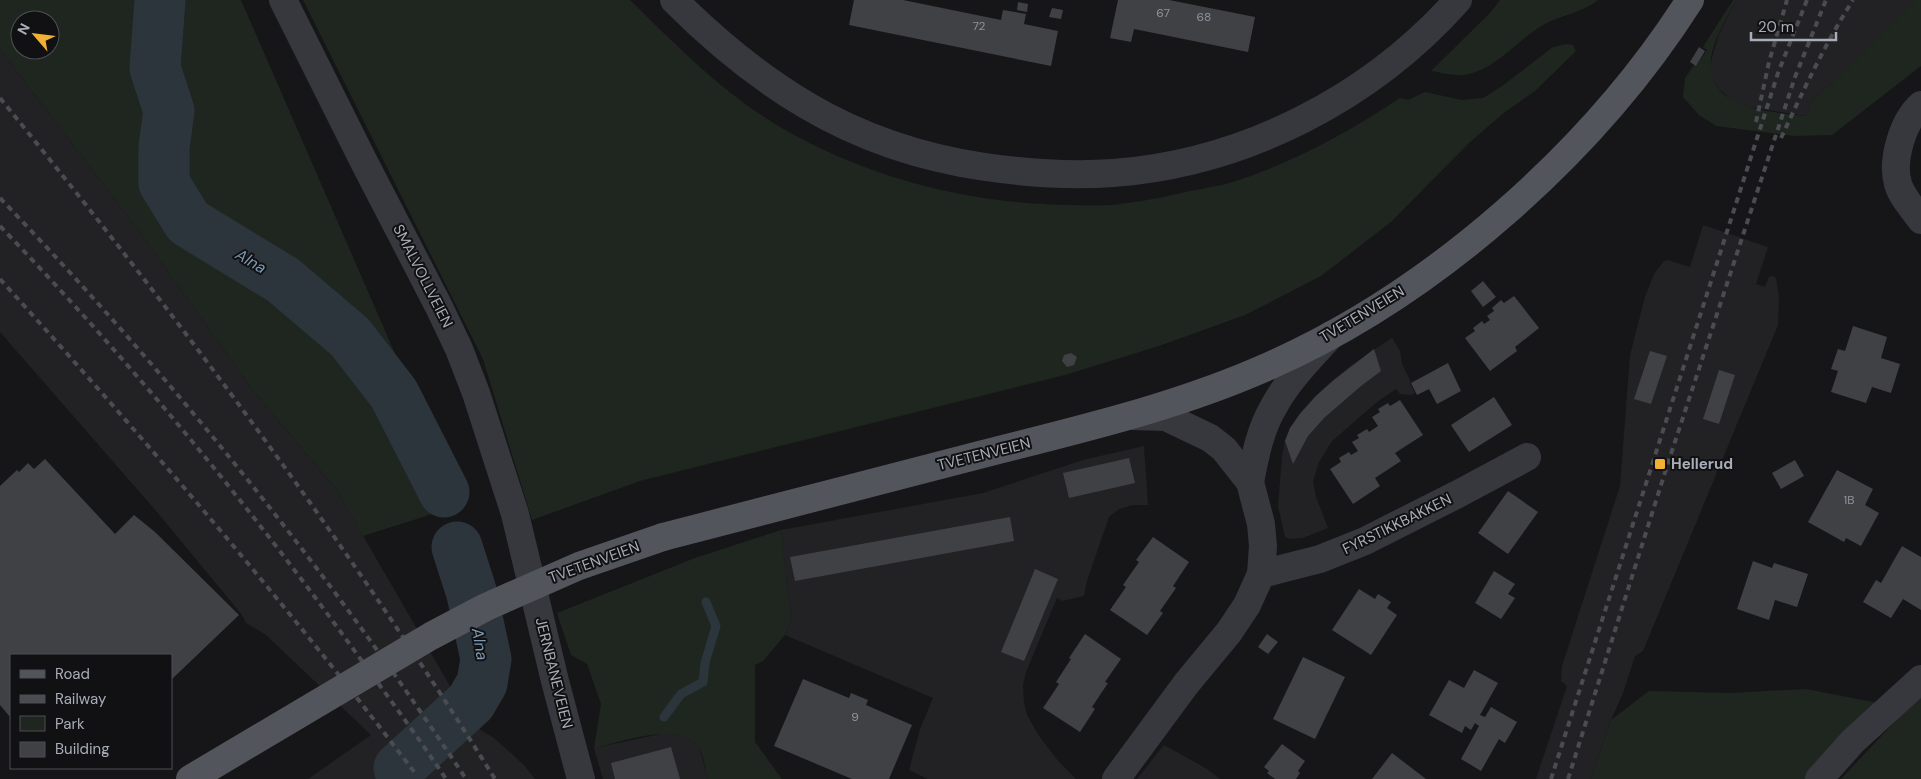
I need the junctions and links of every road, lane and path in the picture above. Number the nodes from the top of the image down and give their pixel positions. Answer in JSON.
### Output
{"nodes":[{"id":1,"x":283,"y":0,"type":"edge"},
{"id":2,"x":674,"y":0,"type":"edge"},
{"id":3,"x":1458,"y":0,"type":"edge"},
{"id":4,"x":1690,"y":0,"type":"edge"},
{"id":5,"x":1921,"y":105,"type":"edge"},
{"id":6,"x":1921,"y":220,"type":"edge"},
{"id":7,"x":1331,"y":335,"type":"junction"},
{"id":8,"x":1130,"y":416,"type":"junction"},
{"id":9,"x":1527,"y":457,"type":"dead end"},
{"id":10,"x":1250,"y":482,"type":"junction"},
{"id":11,"x":528,"y":566,"type":"joint"},
{"id":12,"x":1261,"y":574,"type":"junction"},
{"id":13,"x":1921,"y":679,"type":"edge"},
{"id":14,"x":190,"y":779,"type":"edge"},
{"id":15,"x":581,"y":779,"type":"edge"},
{"id":16,"x":1116,"y":779,"type":"edge"},
{"id":17,"x":1819,"y":779,"type":"edge"}],
"edges":[{"from":1,"to":11,"type":"street","name":"SMALVOLLVEIEN"},
{"from":2,"to":3,"type":"street"},
{"from":4,"to":7,"type":"main road","name":"TVETENVEIEN"},
{"from":5,"to":6,"type":"street"},
{"from":7,"to":8,"type":"main road","name":"TVETENVEIEN"},
{"from":7,"to":10,"type":"street"},
{"from":8,"to":10,"type":"street"},
{"from":8,"to":14,"type":"main road","name":"TVETENVEIEN","bridge":true},
{"from":9,"to":12,"type":"street","name":"FYRSTIKKBAKKEN"},
{"from":10,"to":12,"type":"street"},
{"from":11,"to":15,"type":"street","name":"JERNBANEVEIEN"},
{"from":12,"to":16,"type":"street"},
{"from":13,"to":17,"type":"street"}]}
